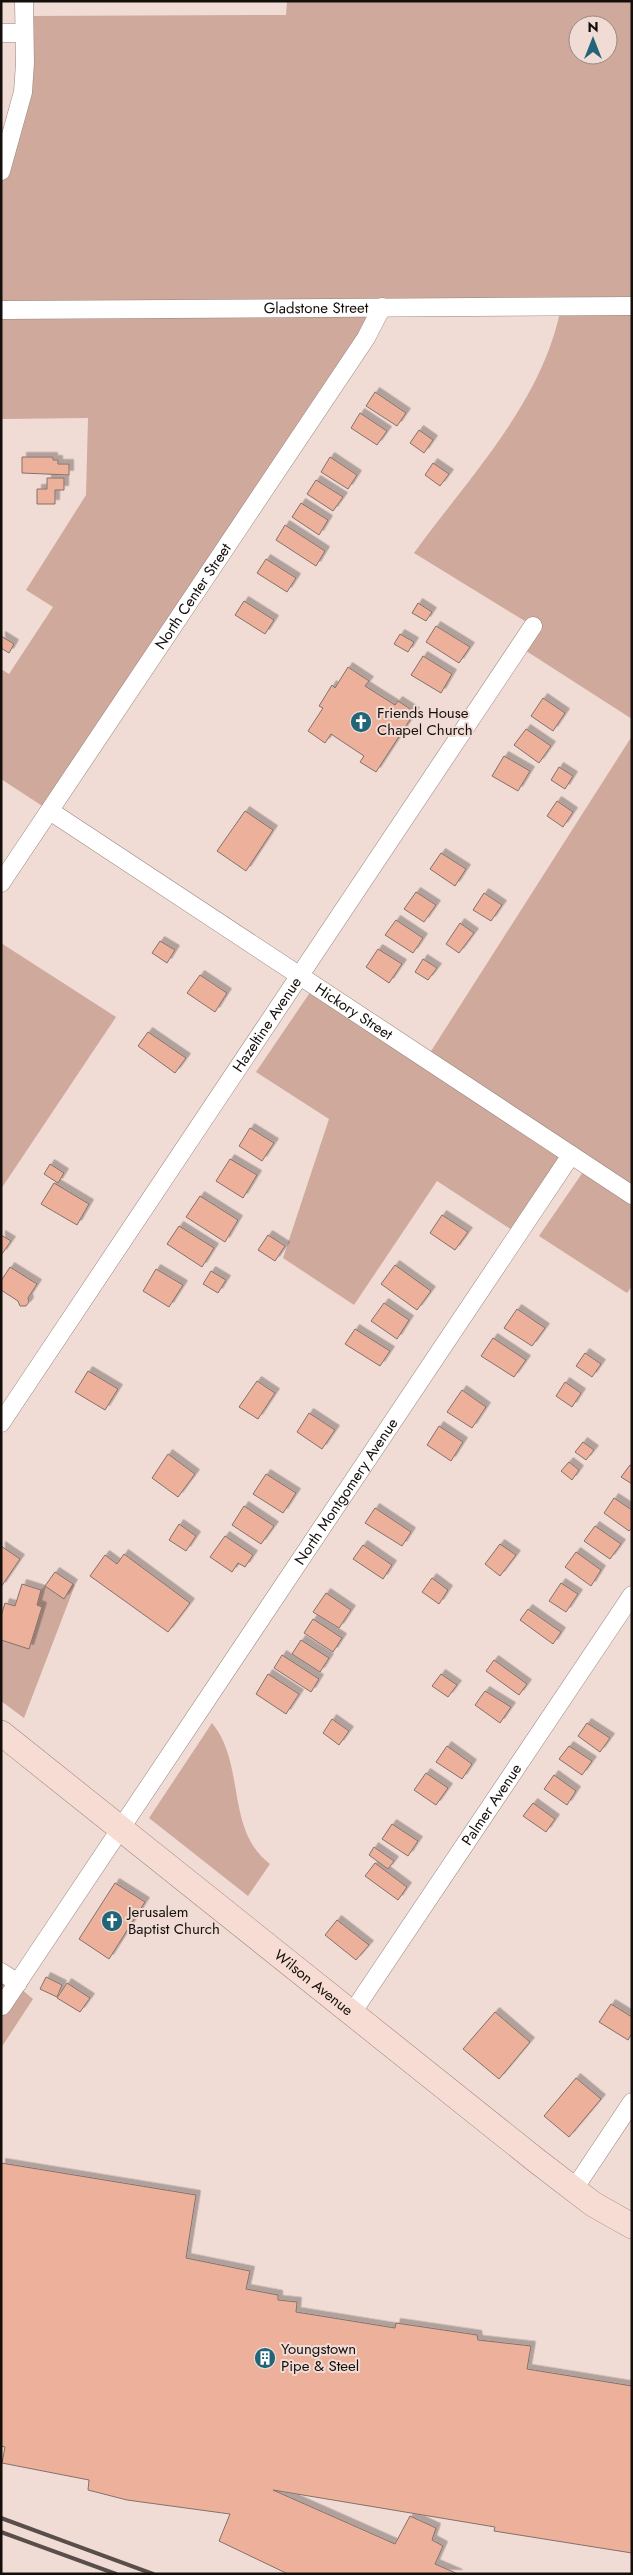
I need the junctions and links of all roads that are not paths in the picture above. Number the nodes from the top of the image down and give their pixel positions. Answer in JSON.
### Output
{"nodes":[{"id":1,"x":24,"y":1,"type":"edge"},
{"id":2,"x":1,"y":33,"type":"edge"},
{"id":3,"x":24,"y":33,"type":"junction"},
{"id":4,"x":1,"y":171,"type":"edge"},
{"id":5,"x":632,"y":306,"type":"edge"},
{"id":6,"x":382,"y":307,"type":"junction"},
{"id":7,"x":1,"y":310,"type":"edge"},
{"id":8,"x":533,"y":626,"type":"dead end"},
{"id":9,"x":50,"y":811,"type":"junction"},
{"id":10,"x":1,"y":883,"type":"edge"},
{"id":11,"x":300,"y":976,"type":"junction"},
{"id":12,"x":571,"y":1155,"type":"junction"},
{"id":13,"x":632,"y":1195,"type":"edge"},
{"id":14,"x":1,"y":1423,"type":"edge"},
{"id":15,"x":632,"y":1595,"type":"edge"},
{"id":16,"x":1,"y":1733,"type":"edge"},
{"id":17,"x":121,"y":1829,"type":"junction"},
{"id":18,"x":1,"y":1972,"type":"edge"},
{"id":19,"x":18,"y":1983,"type":"junction"},
{"id":20,"x":2,"y":2006,"type":"edge"},
{"id":21,"x":352,"y":2013,"type":"junction"},
{"id":22,"x":632,"y":2102,"type":"edge"},
{"id":23,"x":574,"y":2189,"type":"junction"},
{"id":24,"x":632,"y":2226,"type":"edge"}],
"edges":[{"from":1,"to":3,"type":"street"},
{"from":2,"to":3,"type":"street"},
{"from":3,"to":4,"type":"street"},
{"from":5,"to":6,"type":"street","name":"Gladstone Street"},
{"from":6,"to":7,"type":"street","name":"Gladstone Street"},
{"from":6,"to":9,"type":"street","name":"North Center Street"},
{"from":8,"to":11,"type":"street","name":"Hazeltine Avenue"},
{"from":9,"to":10,"type":"street","name":"North Center Street"},
{"from":9,"to":11,"type":"street","name":"Hickory Street"},
{"from":11,"to":12,"type":"street","name":"Hickory Street"},
{"from":11,"to":14,"type":"street","name":"Hazeltine Avenue"},
{"from":12,"to":13,"type":"street","name":"Hickory Street"},
{"from":12,"to":17,"type":"street","name":"North Montgomery Avenue"},
{"from":15,"to":21,"type":"street","name":"Palmer Avenue"},
{"from":16,"to":17,"type":"main road","name":"Wilson Avenue"},
{"from":17,"to":19,"type":"street","name":"North Montgomery Avenue"},
{"from":17,"to":21,"type":"main road","name":"Wilson Avenue"},
{"from":18,"to":19,"type":"street"},
{"from":19,"to":20,"type":"street","name":"North Montgomery Avenue"},
{"from":21,"to":23,"type":"main road","name":"Wilson Avenue"},
{"from":22,"to":23,"type":"street"},
{"from":23,"to":24,"type":"main road","name":"Wilson Avenue"}]}
